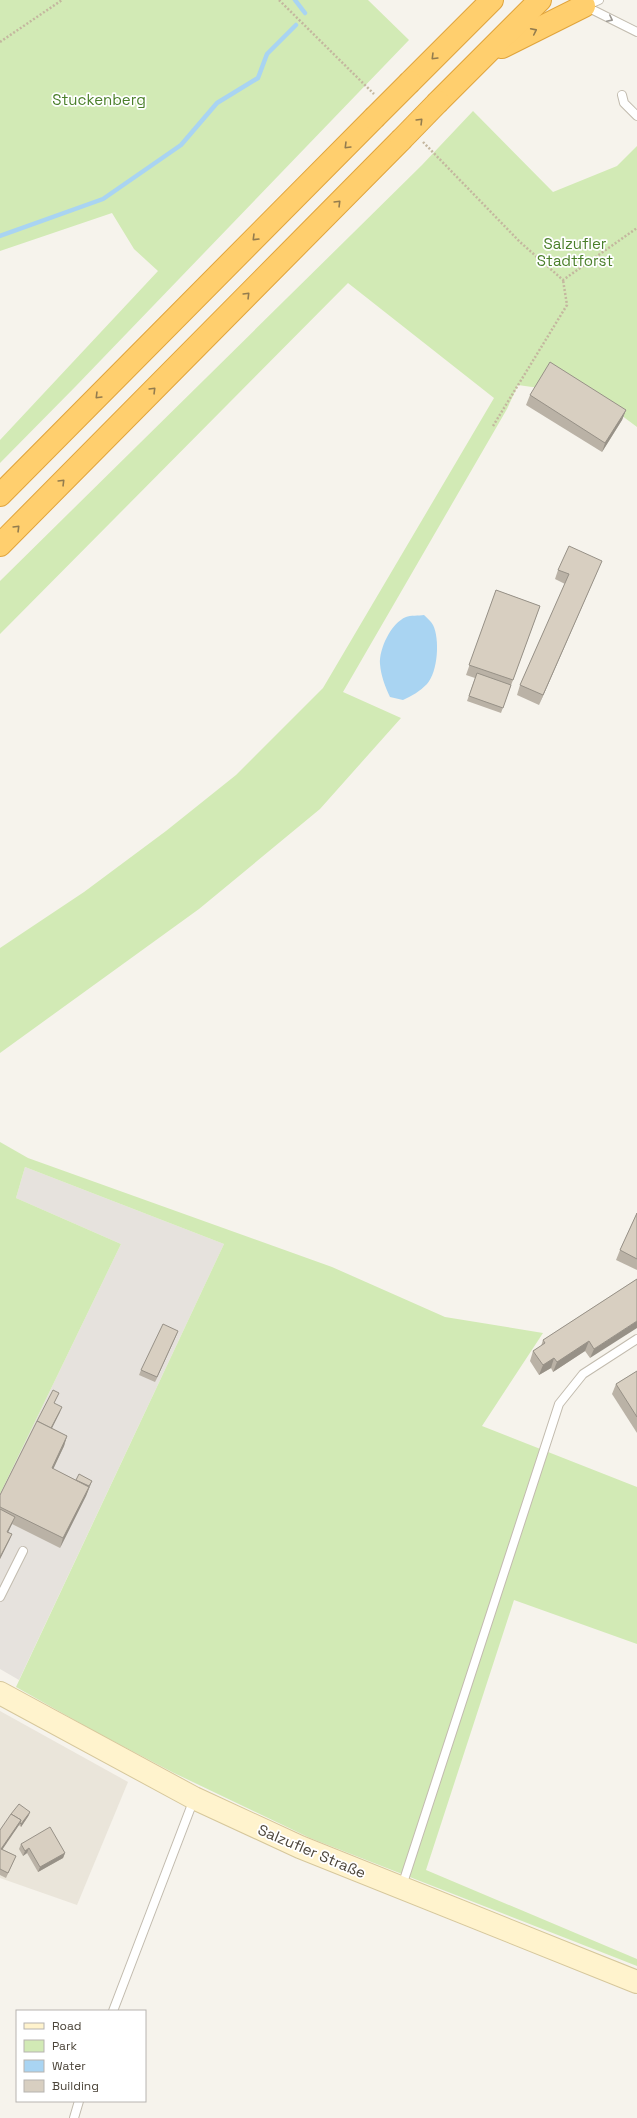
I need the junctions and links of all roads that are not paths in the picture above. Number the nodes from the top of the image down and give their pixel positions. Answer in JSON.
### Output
{"nodes":[{"id":1,"x":479,"y":0,"type":"edge"},
{"id":2,"x":492,"y":0,"type":"edge"},
{"id":3,"x":540,"y":0,"type":"edge"},
{"id":4,"x":591,"y":3,"type":"edge"},
{"id":5,"x":637,"y":32,"type":"edge"},
{"id":6,"x":458,"y":33,"type":"junction"},
{"id":7,"x":486,"y":54,"type":"junction"},
{"id":8,"x":622,"y":95,"type":"dead end"},
{"id":9,"x":637,"y":116,"type":"edge"},
{"id":10,"x":0,"y":495,"type":"edge"},
{"id":11,"x":0,"y":545,"type":"edge"},
{"id":12,"x":637,"y":1339,"type":"edge"},
{"id":13,"x":23,"y":1551,"type":"dead end"},
{"id":14,"x":0,"y":1597,"type":"edge"},
{"id":15,"x":0,"y":1693,"type":"edge"},
{"id":16,"x":194,"y":1798,"type":"junction"},
{"id":17,"x":401,"y":1889,"type":"junction"},
{"id":18,"x":637,"y":1982,"type":"edge"},
{"id":19,"x":113,"y":2010,"type":"edge"},
{"id":20,"x":79,"y":2102,"type":"edge"},
{"id":21,"x":74,"y":2118,"type":"edge"}],
"edges":[{"from":1,"to":6,"type":"highway"},
{"from":2,"to":6,"type":"highway"},
{"from":3,"to":7,"type":"highway"},
{"from":4,"to":5,"type":"lane","one_way":true},
{"from":7,"to":4,"type":"highway","one_way":true},
{"from":6,"to":10,"type":"highway","one_way":true,"bridge":true},
{"from":11,"to":7,"type":"highway","one_way":true,"bridge":true},
{"from":8,"to":9,"type":"lane"},
{"from":12,"to":17,"type":"lane"},
{"from":13,"to":14,"type":"lane"},
{"from":15,"to":16,"type":"main road","name":"Salzufler Straße"},
{"from":16,"to":17,"type":"main road","name":"Salzufler Straße"},
{"from":16,"to":19,"type":"lane"},
{"from":17,"to":18,"type":"main road","name":"Salzufler Straße"},
{"from":20,"to":21,"type":"lane"}]}
